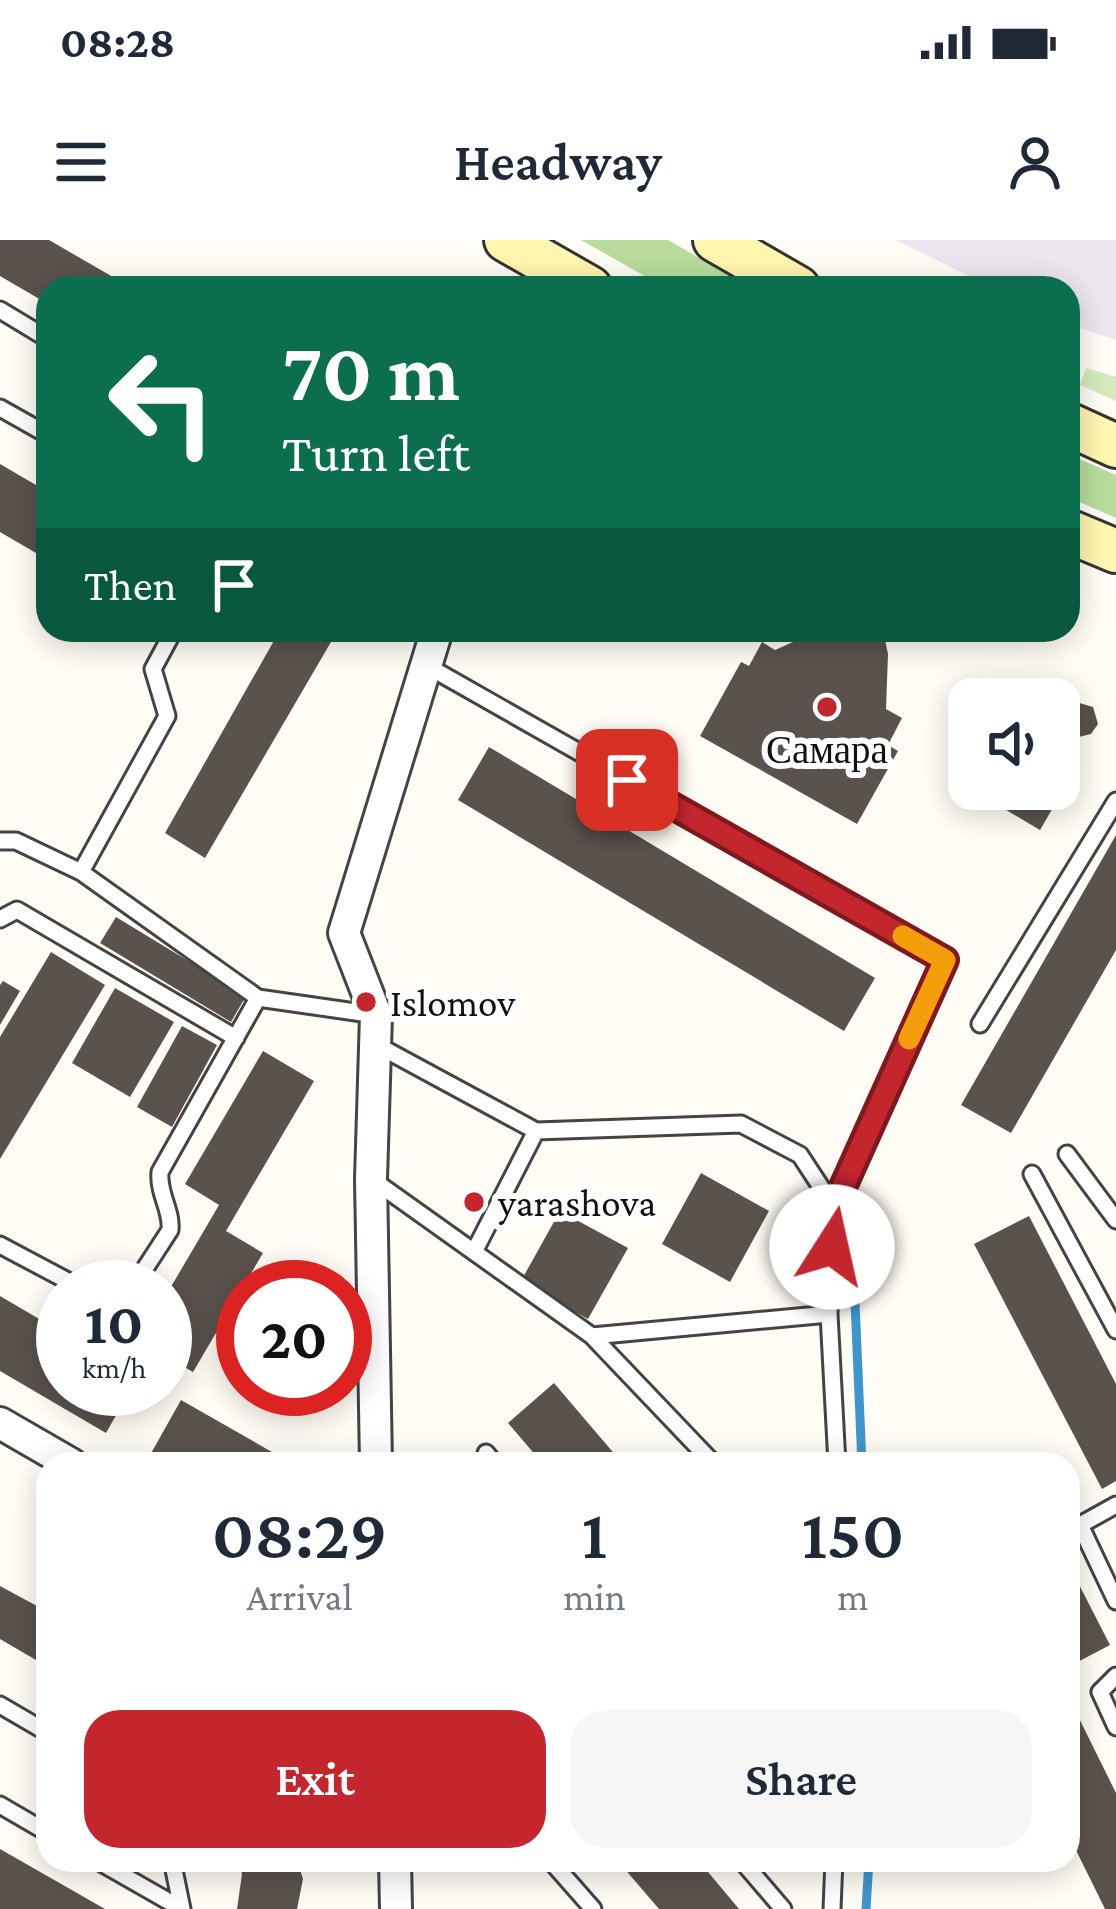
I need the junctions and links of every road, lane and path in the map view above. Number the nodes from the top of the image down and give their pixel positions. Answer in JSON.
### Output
{"nodes":[{"id":1,"x":506,"y":240,"type":"edge"},
{"id":2,"x":715,"y":240,"type":"edge"},
{"id":3,"x":562,"y":276,"type":"edge"},
{"id":4,"x":777,"y":276,"type":"edge"},
{"id":5,"x":0,"y":310,"type":"edge"},
{"id":6,"x":36,"y":332,"type":"edge"},
{"id":7,"x":0,"y":408,"type":"edge"},
{"id":8,"x":36,"y":428,"type":"edge"},
{"id":9,"x":1080,"y":430,"type":"edge"},
{"id":10,"x":1116,"y":446,"type":"edge"},
{"id":11,"x":1080,"y":536,"type":"edge"},
{"id":12,"x":1116,"y":551,"type":"edge"},
{"id":13,"x":168,"y":642,"type":"edge"},
{"id":14,"x":434,"y":642,"type":"edge"},
{"id":15,"x":429,"y":667,"type":"junction"},
{"id":16,"x":1116,"y":801,"type":"edge"},
{"id":17,"x":0,"y":841,"type":"edge"},
{"id":18,"x":81,"y":872,"type":"junction"},
{"id":19,"x":0,"y":919,"type":"edge"},
{"id":20,"x":258,"y":998,"type":"junction"},
{"id":21,"x":980,"y":1024,"type":"dead end"},
{"id":22,"x":376,"y":1030,"type":"junction"},
{"id":23,"x":236,"y":1038,"type":"junction"},
{"id":24,"x":536,"y":1131,"type":"junction"},
{"id":25,"x":1067,"y":1154,"type":"dead end"},
{"id":26,"x":1033,"y":1174,"type":"dead end"},
{"id":27,"x":371,"y":1179,"type":"junction"},
{"id":28,"x":834,"y":1207,"type":"junction"},
{"id":29,"x":1116,"y":1220,"type":"edge"},
{"id":30,"x":0,"y":1245,"type":"edge"},
{"id":31,"x":474,"y":1252,"type":"junction"},
{"id":32,"x":151,"y":1260,"type":"edge"},
{"id":33,"x":36,"y":1264,"type":"edge"},
{"id":34,"x":829,"y":1314,"type":"junction"},
{"id":35,"x":1116,"y":1330,"type":"edge"},
{"id":36,"x":592,"y":1336,"type":"junction"},
{"id":37,"x":0,"y":1423,"type":"edge"},
{"id":38,"x":50,"y":1452,"type":"edge"},
{"id":39,"x":376,"y":1452,"type":"edge"},
{"id":40,"x":703,"y":1452,"type":"edge"},
{"id":41,"x":836,"y":1452,"type":"edge"},
{"id":42,"x":1116,"y":1505,"type":"edge"},
{"id":43,"x":1116,"y":1601,"type":"edge"},
{"id":44,"x":1116,"y":1676,"type":"edge"},
{"id":45,"x":0,"y":1705,"type":"edge"},
{"id":46,"x":36,"y":1726,"type":"edge"},
{"id":47,"x":1116,"y":1727,"type":"edge"},
{"id":48,"x":0,"y":1805,"type":"edge"},
{"id":49,"x":36,"y":1826,"type":"edge"},
{"id":50,"x":117,"y":1872,"type":"edge"},
{"id":51,"x":174,"y":1872,"type":"edge"},
{"id":52,"x":395,"y":1872,"type":"edge"},
{"id":53,"x":561,"y":1872,"type":"edge"},
{"id":54,"x":751,"y":1872,"type":"edge"},
{"id":55,"x":833,"y":1872,"type":"edge"},
{"id":56,"x":182,"y":1909,"type":"edge"},
{"id":57,"x":396,"y":1909,"type":"edge"},
{"id":58,"x":593,"y":1909,"type":"edge"},
{"id":59,"x":783,"y":1909,"type":"edge"},
{"id":60,"x":832,"y":1909,"type":"edge"}],
"edges":[{"from":1,"to":3,"type":"main road"},
{"from":2,"to":4,"type":"main road"},
{"from":5,"to":6,"type":"lane"},
{"from":7,"to":8,"type":"lane"},
{"from":9,"to":10,"type":"main road"},
{"from":11,"to":12,"type":"main road"},
{"from":13,"to":18,"type":"lane"},
{"from":14,"to":15,"type":"street"},
{"from":15,"to":22,"type":"street"},
{"from":15,"to":28,"type":"lane"},
{"from":16,"to":21,"type":"lane"},
{"from":17,"to":18,"type":"lane"},
{"from":18,"to":20,"type":"lane"},
{"from":19,"to":23,"type":"lane"},
{"from":20,"to":22,"type":"lane"},
{"from":20,"to":23,"type":"lane"},
{"from":22,"to":24,"type":"lane"},
{"from":22,"to":27,"type":"street"},
{"from":23,"to":32,"type":"lane"},
{"from":24,"to":28,"type":"lane"},
{"from":24,"to":31,"type":"lane"},
{"from":25,"to":29,"type":"lane"},
{"from":26,"to":35,"type":"lane"},
{"from":27,"to":31,"type":"lane"},
{"from":27,"to":39,"type":"street"},
{"from":28,"to":34,"type":"lane"},
{"from":30,"to":33,"type":"lane"},
{"from":31,"to":36,"type":"lane"},
{"from":34,"to":36,"type":"lane"},
{"from":34,"to":41,"type":"lane"},
{"from":36,"to":40,"type":"lane"},
{"from":37,"to":38,"type":"street"},
{"from":42,"to":43,"type":"lane"},
{"from":44,"to":47,"type":"lane"},
{"from":45,"to":46,"type":"lane"},
{"from":48,"to":49,"type":"lane"},
{"from":50,"to":56,"type":"lane"},
{"from":51,"to":56,"type":"lane"},
{"from":52,"to":57,"type":"street"},
{"from":53,"to":58,"type":"lane"},
{"from":54,"to":59,"type":"lane"},
{"from":55,"to":60,"type":"lane"}]}
